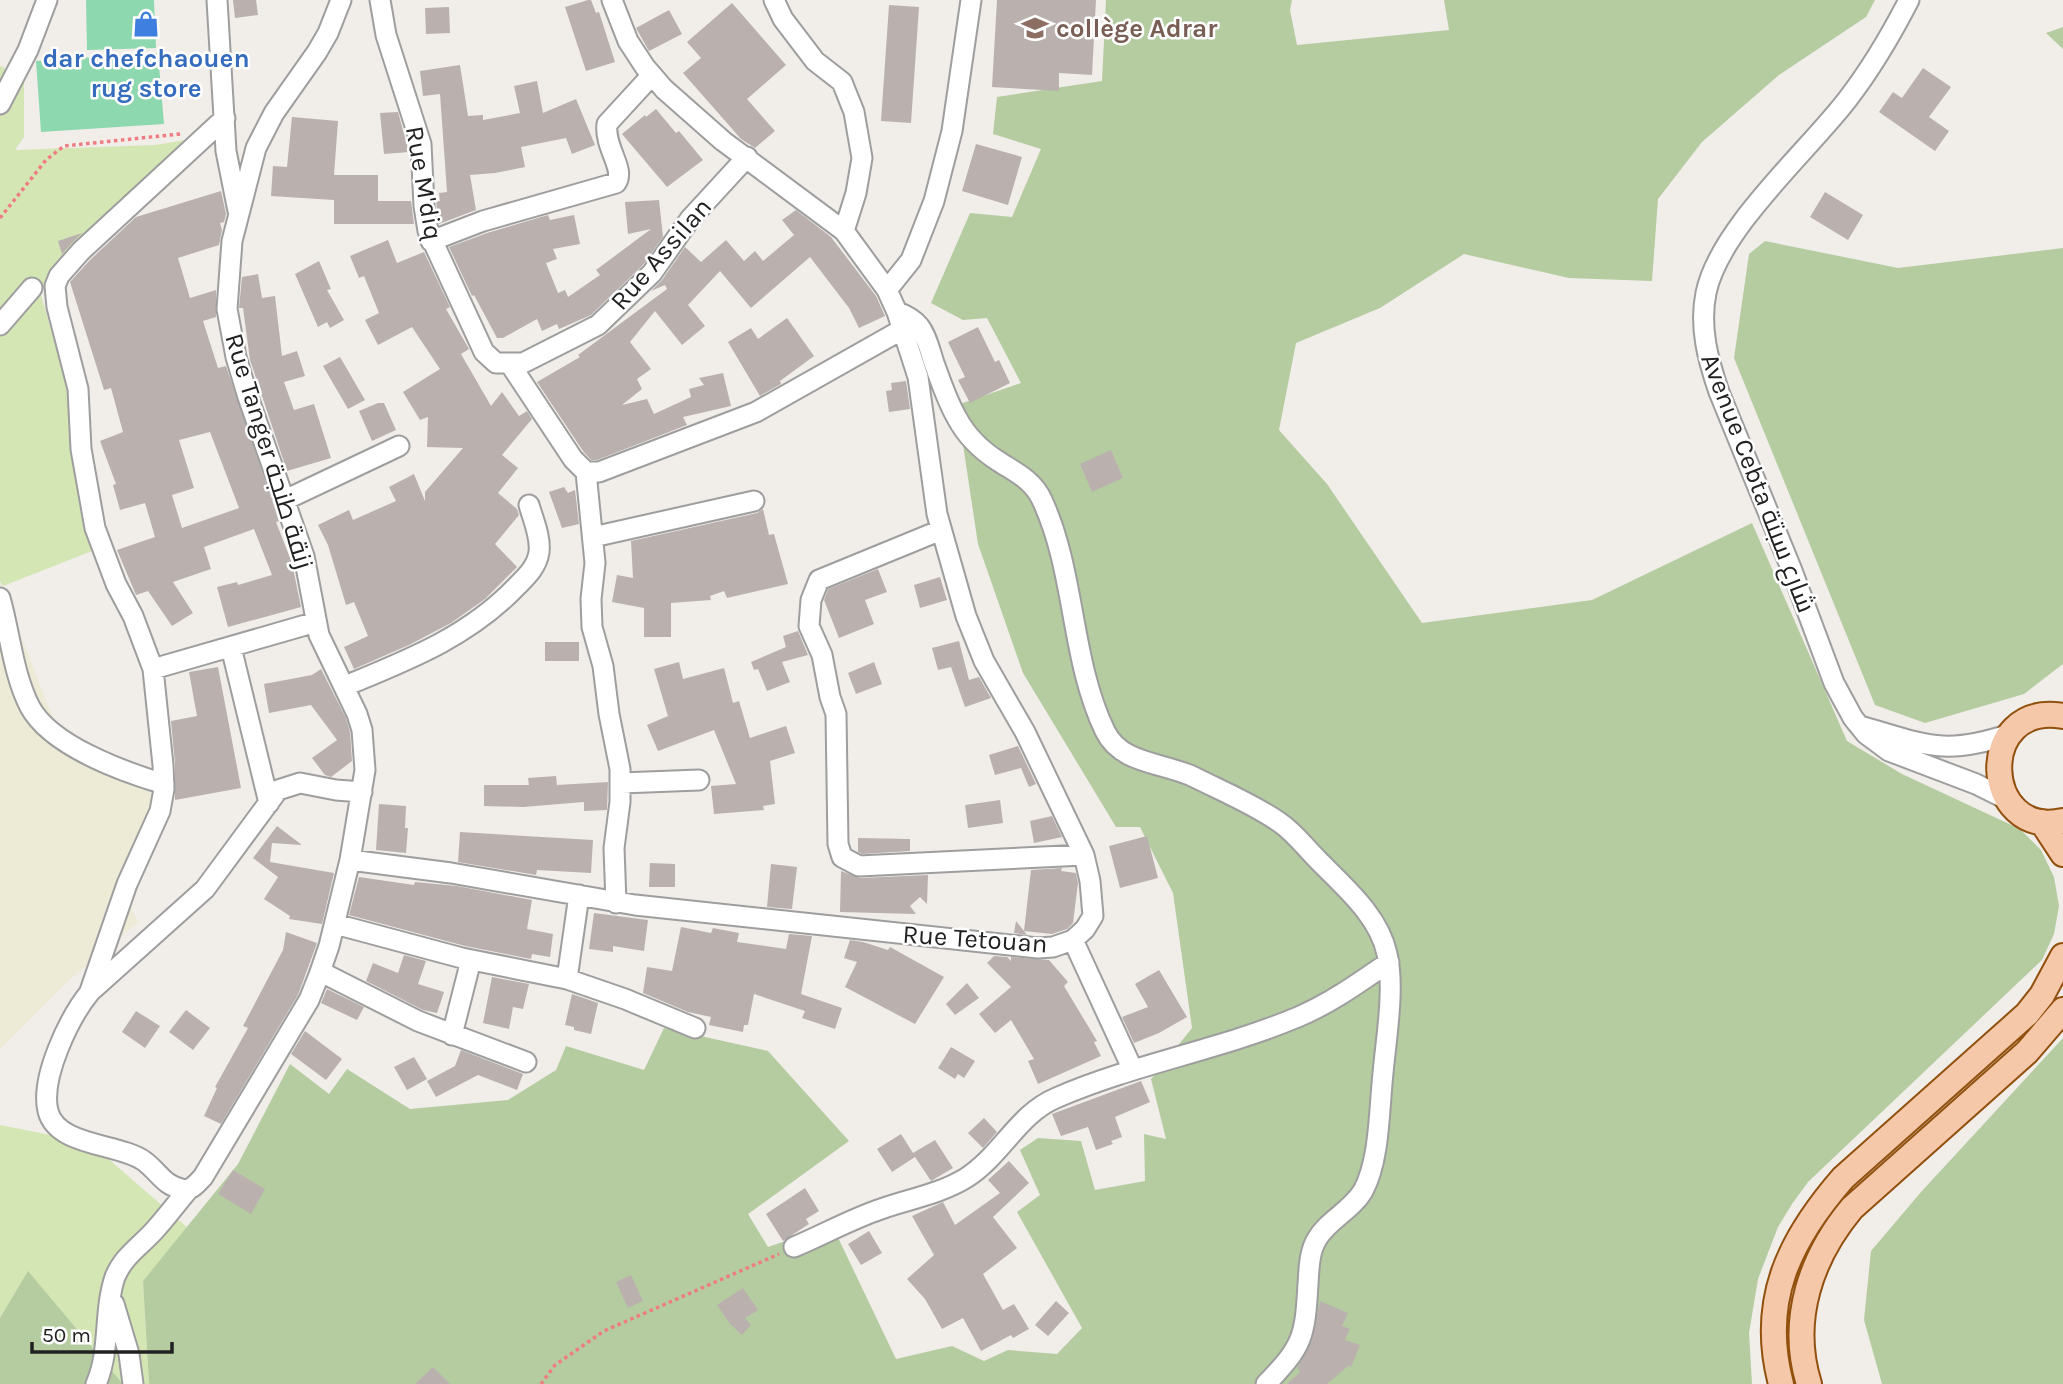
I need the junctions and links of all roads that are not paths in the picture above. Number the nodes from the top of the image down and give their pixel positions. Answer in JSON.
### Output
{"nodes":[{"id":1,"x":47,"y":0,"type":"edge"},
{"id":2,"x":217,"y":0,"type":"edge"},
{"id":3,"x":341,"y":0,"type":"edge"},
{"id":4,"x":380,"y":0,"type":"edge"},
{"id":5,"x":612,"y":0,"type":"edge"},
{"id":6,"x":774,"y":0,"type":"edge"},
{"id":7,"x":971,"y":0,"type":"edge"},
{"id":8,"x":1909,"y":0,"type":"edge"},
{"id":9,"x":652,"y":75,"type":"junction"},
{"id":10,"x":0,"y":104,"type":"edge"},
{"id":11,"x":225,"y":118,"type":"junction"},
{"id":12,"x":747,"y":157,"type":"junction"},
{"id":13,"x":238,"y":212,"type":"junction"},
{"id":14,"x":844,"y":231,"type":"junction"},
{"id":15,"x":431,"y":241,"type":"junction"},
{"id":16,"x":32,"y":288,"type":"dead end"},
{"id":17,"x":887,"y":290,"type":"junction"},
{"id":18,"x":900,"y":320,"type":"junction"},
{"id":19,"x":0,"y":325,"type":"edge"},
{"id":20,"x":510,"y":364,"type":"junction"},
{"id":21,"x":399,"y":446,"type":"dead end"},
{"id":22,"x":586,"y":472,"type":"junction"},
{"id":23,"x":285,"y":500,"type":"junction"},
{"id":24,"x":754,"y":501,"type":"dead end"},
{"id":25,"x":529,"y":505,"type":"dead end"},
{"id":26,"x":941,"y":530,"type":"junction"},
{"id":27,"x":593,"y":537,"type":"junction"},
{"id":28,"x":0,"y":598,"type":"edge"},
{"id":29,"x":316,"y":622,"type":"junction"},
{"id":30,"x":231,"y":648,"type":"junction"},
{"id":31,"x":153,"y":668,"type":"junction"},
{"id":32,"x":345,"y":686,"type":"junction"},
{"id":33,"x":2063,"y":716,"type":"edge"},
{"id":34,"x":1859,"y":726,"type":"junction"},
{"id":35,"x":2010,"y":734,"type":"junction"},
{"id":36,"x":699,"y":780,"type":"dead end"},
{"id":37,"x":164,"y":783,"type":"junction"},
{"id":38,"x":621,"y":783,"type":"junction"},
{"id":39,"x":362,"y":792,"type":"junction"},
{"id":40,"x":2008,"y":800,"type":"junction"},
{"id":41,"x":269,"y":803,"type":"junction"},
{"id":42,"x":2053,"y":821,"type":"edge"},
{"id":43,"x":2063,"y":854,"type":"edge"},
{"id":44,"x":1084,"y":855,"type":"junction"},
{"id":45,"x":350,"y":860,"type":"junction"},
{"id":46,"x":579,"y":895,"type":"junction"},
{"id":47,"x":616,"y":903,"type":"junction"},
{"id":48,"x":335,"y":924,"type":"junction"},
{"id":49,"x":1073,"y":940,"type":"junction"},
{"id":50,"x":2063,"y":956,"type":"edge"},
{"id":51,"x":471,"y":960,"type":"junction"},
{"id":52,"x":1389,"y":962,"type":"junction"},
{"id":53,"x":321,"y":972,"type":"junction"},
{"id":54,"x":567,"y":979,"type":"junction"},
{"id":55,"x":90,"y":992,"type":"junction"},
{"id":56,"x":2063,"y":1010,"type":"edge"},
{"id":57,"x":695,"y":1028,"type":"dead end"},
{"id":58,"x":452,"y":1034,"type":"junction"},
{"id":59,"x":526,"y":1062,"type":"dead end"},
{"id":60,"x":1132,"y":1069,"type":"junction"},
{"id":61,"x":188,"y":1190,"type":"junction"},
{"id":62,"x":794,"y":1247,"type":"road end"},
{"id":63,"x":112,"y":1295,"type":"junction"},
{"id":64,"x":96,"y":1384,"type":"edge"},
{"id":65,"x":133,"y":1384,"type":"edge"},
{"id":66,"x":1266,"y":1384,"type":"edge"},
{"id":67,"x":1781,"y":1384,"type":"edge"},
{"id":68,"x":1809,"y":1384,"type":"edge"}],
"edges":[{"from":1,"to":10,"type":"street"},
{"from":2,"to":11,"type":"street"},
{"from":3,"to":13,"type":"street","name":"Rue Tanger زنقة طنجة"},
{"from":4,"to":15,"type":"street","name":"Rue M'diq"},
{"from":5,"to":9,"type":"street","name":"Rue Tetouan"},
{"from":6,"to":14,"type":"street"},
{"from":7,"to":17,"type":"street"},
{"from":8,"to":34,"type":"street","name":"Avenue Cebta شارع سبتة"},
{"from":9,"to":12,"type":"street","name":"Rue Tetouan"},
{"from":9,"to":15,"type":"street"},
{"from":11,"to":13,"type":"street"},
{"from":11,"to":31,"type":"street"},
{"from":12,"to":14,"type":"street","name":"Rue Tetouan"},
{"from":12,"to":20,"type":"street","name":"Rue Assilan"},
{"from":13,"to":23,"type":"street","name":"Rue Tanger زنقة طنجة"},
{"from":14,"to":17,"type":"street","name":"Rue Tetouan"},
{"from":15,"to":20,"type":"street","name":"Rue M'diq"},
{"from":16,"to":19,"type":"street"},
{"from":17,"to":18,"type":"street","name":"Rue Tetouan"},
{"from":18,"to":22,"type":"street"},
{"from":18,"to":26,"type":"street","name":"Rue Tetouan"},
{"from":18,"to":52,"type":"street"},
{"from":20,"to":22,"type":"street"},
{"from":21,"to":23,"type":"street"},
{"from":22,"to":27,"type":"street"},
{"from":23,"to":29,"type":"street","name":"Rue Tanger زنقة طنجة"},
{"from":24,"to":27,"type":"street"},
{"from":25,"to":32,"type":"street"},
{"from":26,"to":44,"type":"street","name":"Rue Tetouan"},
{"from":26,"to":44,"type":"street"},
{"from":27,"to":38,"type":"street"},
{"from":28,"to":37,"type":"street"},
{"from":29,"to":30,"type":"street"},
{"from":29,"to":32,"type":"street","name":"Rue Tanger زنقة طنجة"},
{"from":30,"to":31,"type":"street"},
{"from":30,"to":41,"type":"street"},
{"from":31,"to":37,"type":"street"},
{"from":32,"to":39,"type":"street","name":"Rue Tanger زنقة طنجة"},
{"from":33,"to":35,"type":"main road"},
{"from":34,"to":35,"type":"street"},
{"from":34,"to":40,"type":"street","name":"Avenue Cebta شارع سبتة"},
{"from":35,"to":40,"type":"main road"},
{"from":36,"to":38,"type":"street"},
{"from":37,"to":55,"type":"street"},
{"from":38,"to":47,"type":"street"},
{"from":39,"to":41,"type":"street"},
{"from":39,"to":45,"type":"street","name":"Rue Tanger زنقة طنجة"},
{"from":40,"to":42,"type":"main road"},
{"from":41,"to":55,"type":"street"},
{"from":42,"to":43,"type":"main road"},
{"from":44,"to":49,"type":"street","name":"Rue Tetouan"},
{"from":45,"to":46,"type":"street","name":"Rue Tetouan"},
{"from":45,"to":48,"type":"street","name":"Rue Tanger زنقة طنجة"},
{"from":46,"to":47,"type":"street","name":"Rue Tetouan"},
{"from":46,"to":54,"type":"street"},
{"from":47,"to":49,"type":"street","name":"Rue Tetouan"},
{"from":48,"to":51,"type":"street"},
{"from":48,"to":53,"type":"street","name":"Rue Tanger زنقة طنجة"},
{"from":49,"to":60,"type":"street"},
{"from":50,"to":67,"type":"main road"},
{"from":51,"to":54,"type":"street"},
{"from":51,"to":58,"type":"street"},
{"from":52,"to":60,"type":"street"},
{"from":52,"to":66,"type":"street"},
{"from":53,"to":58,"type":"street"},
{"from":53,"to":61,"type":"street","name":"Rue Tanger زنقة طنجة"},
{"from":54,"to":57,"type":"street"},
{"from":55,"to":61,"type":"street"},
{"from":56,"to":68,"type":"main road"},
{"from":58,"to":59,"type":"street"},
{"from":60,"to":62,"type":"street"},
{"from":61,"to":63,"type":"street","name":"Rue Tanger زنقة طنجة"},
{"from":63,"to":64,"type":"street","name":"Rue Tanger زنقة طنجة"},
{"from":63,"to":65,"type":"street"}]}
